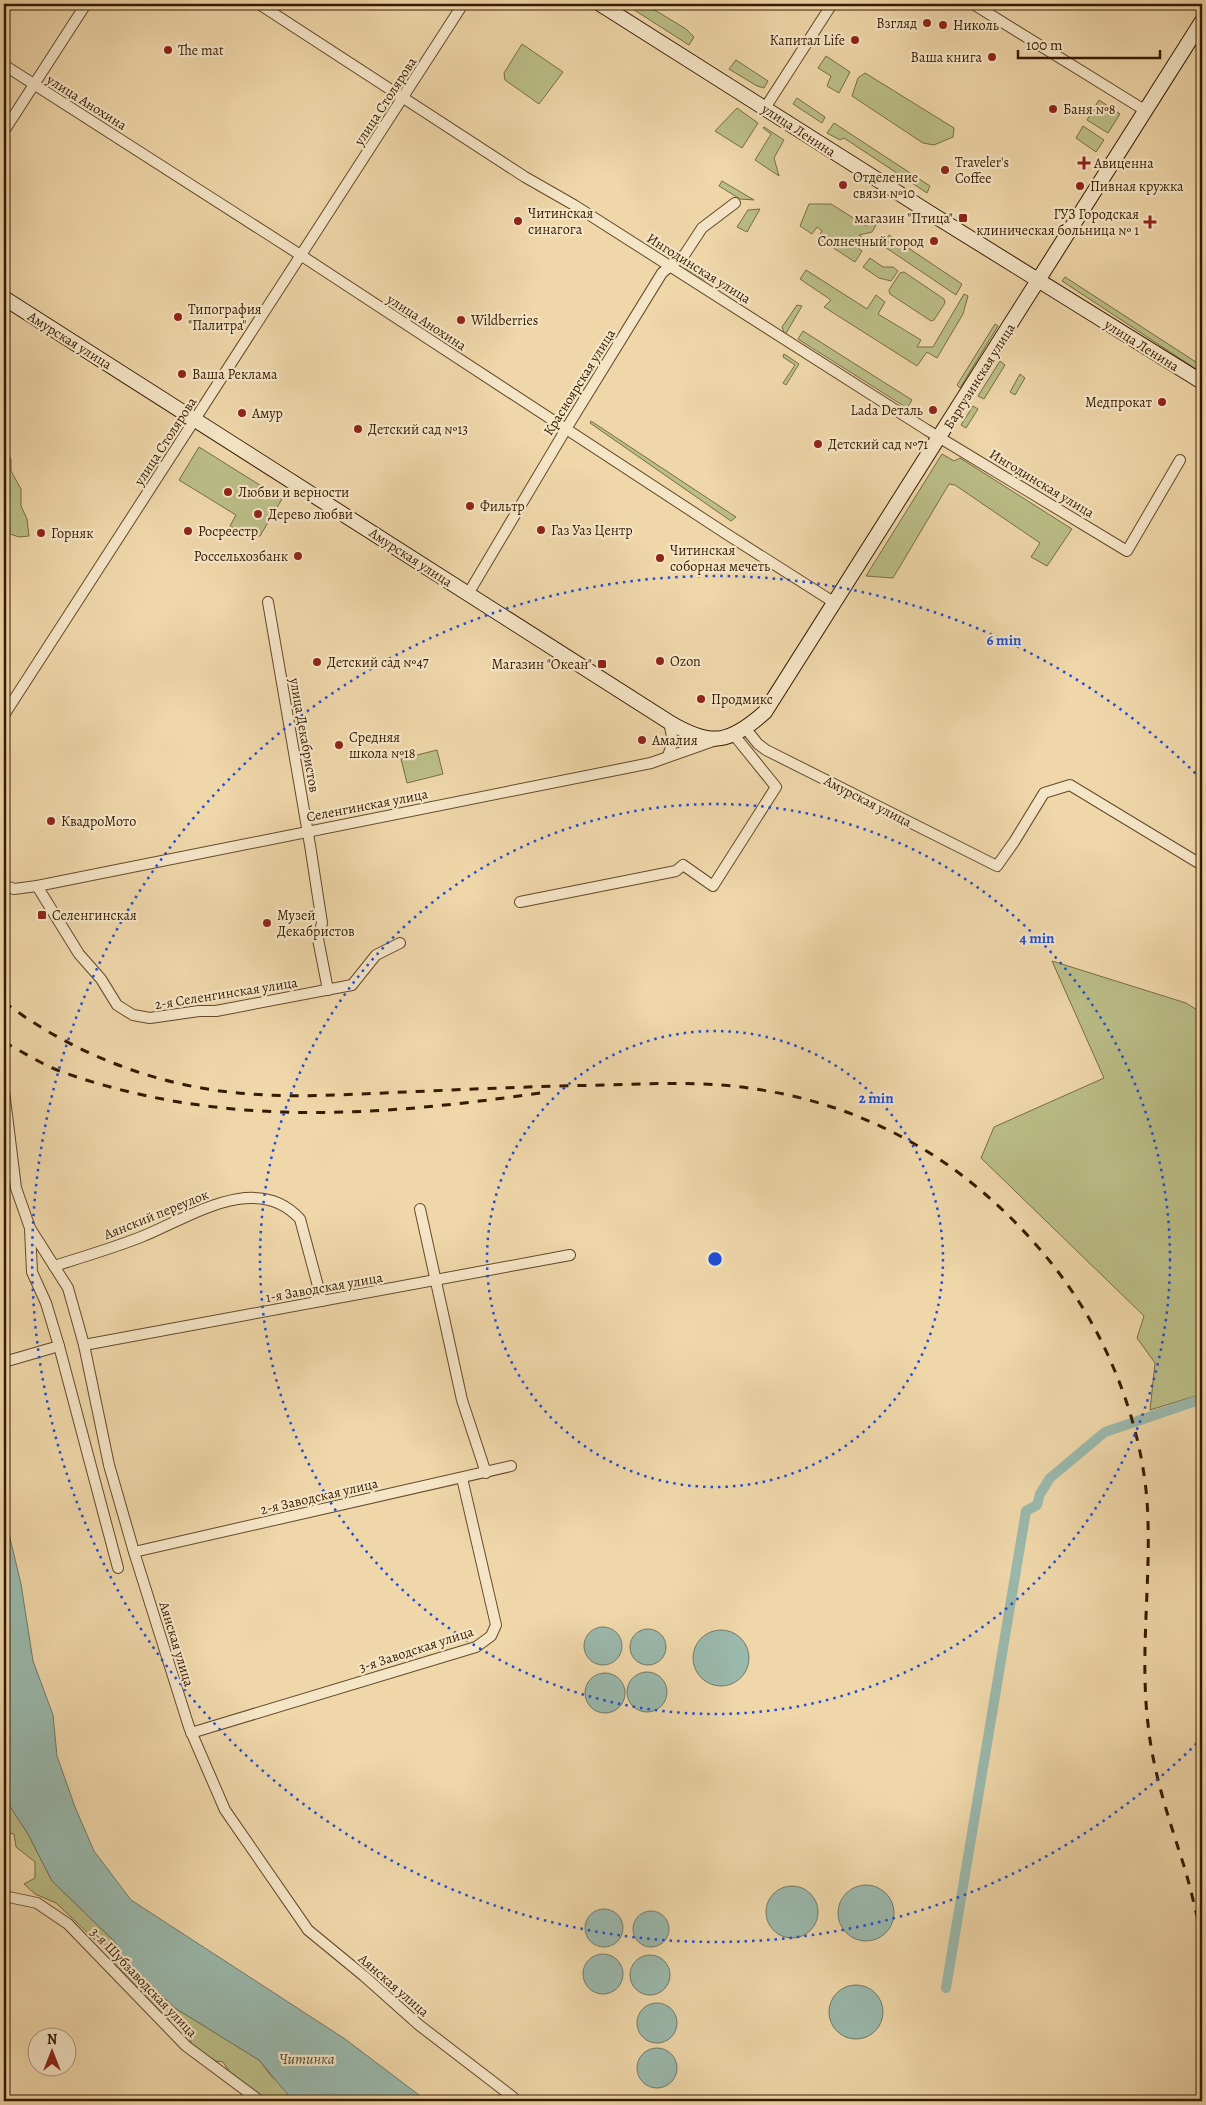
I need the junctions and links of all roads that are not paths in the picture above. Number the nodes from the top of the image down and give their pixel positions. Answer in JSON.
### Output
{"nodes":[{"id":1,"x":86,"y":4,"type":"edge"},
{"id":2,"x":259,"y":4,"type":"edge"},
{"id":3,"x":463,"y":4,"type":"edge"},
{"id":4,"x":600,"y":4,"type":"edge"},
{"id":5,"x":832,"y":4,"type":"edge"},
{"id":6,"x":973,"y":4,"type":"edge"},
{"id":7,"x":1202,"y":21,"type":"edge"},
{"id":8,"x":4,"y":65,"type":"edge"},
{"id":9,"x":34,"y":84,"type":"junction"},
{"id":10,"x":404,"y":97,"type":"junction"},
{"id":11,"x":764,"y":108,"type":"junction"},
{"id":12,"x":1146,"y":111,"type":"junction"},
{"id":13,"x":4,"y":131,"type":"edge"},
{"id":14,"x":735,"y":203,"type":"dead end"},
{"id":15,"x":302,"y":256,"type":"junction"},
{"id":16,"x":671,"y":266,"type":"junction"},
{"id":17,"x":1039,"y":281,"type":"junction"},
{"id":18,"x":4,"y":298,"type":"edge"},
{"id":19,"x":1202,"y":382,"type":"edge"},
{"id":20,"x":195,"y":420,"type":"junction"},
{"id":21,"x":566,"y":429,"type":"junction"},
{"id":22,"x":940,"y":437,"type":"junction"},
{"id":23,"x":1180,"y":460,"type":"dead end"},
{"id":24,"x":468,"y":594,"type":"junction"},
{"id":25,"x":268,"y":602,"type":"dead end"},
{"id":26,"x":835,"y":603,"type":"junction"},
{"id":27,"x":4,"y":716,"type":"edge"},
{"id":28,"x":669,"y":722,"type":"junction"},
{"id":29,"x":734,"y":734,"type":"junction"},
{"id":30,"x":668,"y":756,"type":"junction"},
{"id":31,"x":308,"y":830,"type":"junction"},
{"id":32,"x":1202,"y":865,"type":"edge"},
{"id":33,"x":4,"y":885,"type":"edge"},
{"id":34,"x":39,"y":890,"type":"junction"},
{"id":35,"x":520,"y":902,"type":"dead end"},
{"id":36,"x":400,"y":944,"type":"dead end"},
{"id":37,"x":328,"y":990,"type":"junction"},
{"id":38,"x":4,"y":1091,"type":"edge"},
{"id":39,"x":420,"y":1209,"type":"dead end"},
{"id":40,"x":30,"y":1228,"type":"junction"},
{"id":41,"x":570,"y":1255,"type":"dead end"},
{"id":42,"x":54,"y":1266,"type":"junction"},
{"id":43,"x":436,"y":1280,"type":"junction"},
{"id":44,"x":322,"y":1301,"type":"junction"},
{"id":45,"x":84,"y":1345,"type":"junction"},
{"id":46,"x":59,"y":1346,"type":"junction"},
{"id":47,"x":4,"y":1362,"type":"edge"},
{"id":48,"x":511,"y":1466,"type":"dead end"},
{"id":49,"x":486,"y":1472,"type":"junction"},
{"id":50,"x":462,"y":1478,"type":"junction"},
{"id":51,"x":134,"y":1552,"type":"junction"},
{"id":52,"x":118,"y":1568,"type":"dead end"},
{"id":53,"x":191,"y":1733,"type":"junction"},
{"id":54,"x":4,"y":1896,"type":"edge"},
{"id":55,"x":515,"y":2100,"type":"edge"},
{"id":56,"x":260,"y":2101,"type":"edge"}],
"edges":[{"from":1,"to":9,"type":"street"},
{"from":2,"to":10,"type":"street","name":"Ингодинская улица"},
{"from":3,"to":10,"type":"street","name":"улица Столярова"},
{"from":4,"to":11,"type":"main road","name":"улица Ленина"},
{"from":5,"to":11,"type":"street"},
{"from":6,"to":12,"type":"street"},
{"from":7,"to":12,"type":"main road","name":"Баргузинская улица"},
{"from":8,"to":9,"type":"street","name":"улица Анохина"},
{"from":9,"to":13,"type":"street"},
{"from":9,"to":15,"type":"street","name":"улица Анохина"},
{"from":10,"to":15,"type":"street","name":"улица Столярова"},
{"from":10,"to":16,"type":"street","name":"Ингодинская улица"},
{"from":11,"to":17,"type":"main road","name":"улица Ленина"},
{"from":12,"to":17,"type":"main road","name":"Баргузинская улица"},
{"from":14,"to":16,"type":"street","name":"Красноярская улица"},
{"from":15,"to":20,"type":"street","name":"улица Столярова"},
{"from":15,"to":21,"type":"street","name":"улица Анохина"},
{"from":16,"to":21,"type":"street","name":"Красноярская улица"},
{"from":16,"to":22,"type":"street","name":"Ингодинская улица"},
{"from":17,"to":19,"type":"main road","name":"улица Ленина"},
{"from":17,"to":22,"type":"main road","name":"Баргузинская улица"},
{"from":18,"to":20,"type":"main road","name":"Амурская улица"},
{"from":20,"to":24,"type":"main road","name":"Амурская улица"},
{"from":20,"to":27,"type":"street","name":"улица Столярова"},
{"from":21,"to":24,"type":"street","name":"Красноярская улица"},
{"from":21,"to":26,"type":"street","name":"улица Анохина"},
{"from":22,"to":23,"type":"street","name":"Ингодинская улица"},
{"from":22,"to":26,"type":"main road","name":"Баргузинская улица"},
{"from":24,"to":28,"type":"main road","name":"Амурская улица"},
{"from":25,"to":31,"type":"street","name":"улица Декабристов"},
{"from":26,"to":29,"type":"main road","name":"Баргузинская улица"},
{"from":28,"to":29,"type":"main road","name":"Амурская улица"},
{"from":28,"to":30,"type":"street"},
{"from":29,"to":30,"type":"street","name":"Селенгинская улица"},
{"from":29,"to":32,"type":"street","name":"Амурская улица"},
{"from":29,"to":35,"type":"street"},
{"from":30,"to":31,"type":"street","name":"Селенгинская улица"},
{"from":31,"to":34,"type":"street","name":"Селенгинская улица"},
{"from":31,"to":37,"type":"street","name":"улица Декабристов"},
{"from":33,"to":34,"type":"street","name":"Селенгинская улица"},
{"from":34,"to":37,"type":"street","name":"2-я Селенгинская улица"},
{"from":36,"to":37,"type":"street","name":"2-я Селенгинская улица"},
{"from":38,"to":40,"type":"street","name":"Аянская улица"},
{"from":39,"to":43,"type":"street"},
{"from":40,"to":42,"type":"street","name":"Аянская улица"},
{"from":40,"to":46,"type":"street"},
{"from":41,"to":43,"type":"street","name":"1-я Заводская улица"},
{"from":42,"to":44,"type":"street","name":"Аянский переулок"},
{"from":42,"to":45,"type":"street","name":"Аянская улица"},
{"from":43,"to":44,"type":"street","name":"1-я Заводская улица"},
{"from":43,"to":49,"type":"street"},
{"from":44,"to":45,"type":"street","name":"1-я Заводская улица"},
{"from":45,"to":51,"type":"street","name":"Аянская улица"},
{"from":46,"to":47,"type":"street"},
{"from":46,"to":52,"type":"street"},
{"from":48,"to":49,"type":"street","name":"2-я Заводская улица"},
{"from":49,"to":50,"type":"street","name":"2-я Заводская улица"},
{"from":50,"to":51,"type":"street","name":"2-я Заводская улица"},
{"from":50,"to":53,"type":"street","name":"3-я Заводская улица"},
{"from":51,"to":53,"type":"street","name":"Аянская улица"},
{"from":53,"to":55,"type":"street","name":"Аянская улица"},
{"from":54,"to":56,"type":"street","name":"3-я Шубзаводская улица"}]}
